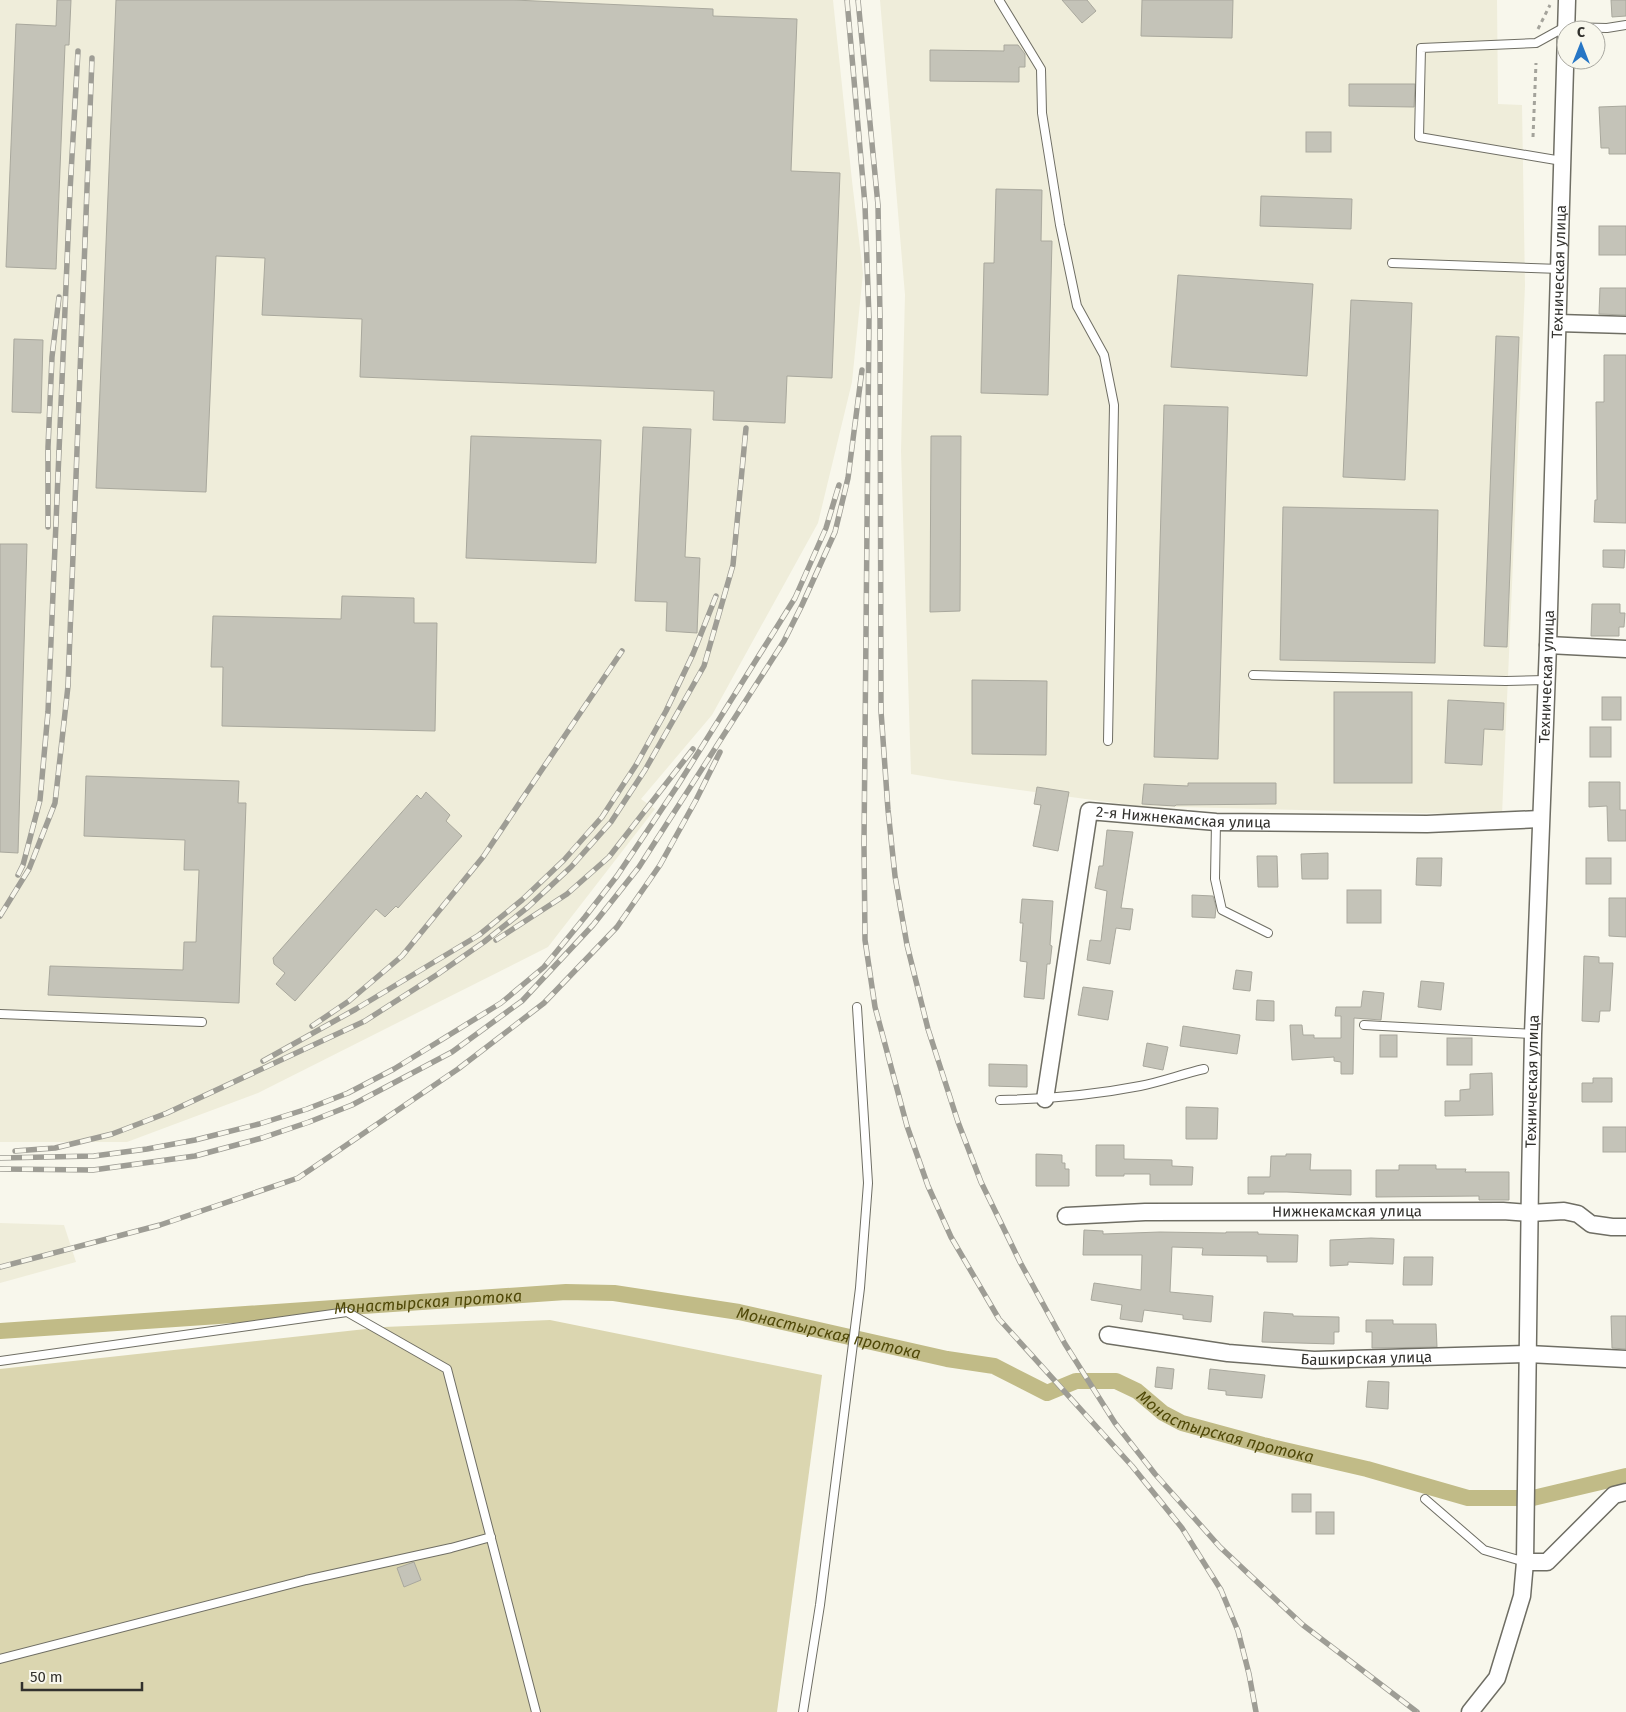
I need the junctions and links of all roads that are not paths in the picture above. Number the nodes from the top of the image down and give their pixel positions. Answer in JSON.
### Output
{"nodes":[{"id":1,"x":999,"y":0,"type":"edge"},
{"id":2,"x":1567,"y":0,"type":"edge"},
{"id":3,"x":1566,"y":20,"type":"edge"},
{"id":4,"x":1626,"y":25,"type":"edge"},
{"id":5,"x":1606,"y":28,"type":"edge"},
{"id":6,"x":1556,"y":32,"type":"edge"},
{"id":7,"x":1564,"y":70,"type":"edge"},
{"id":8,"x":1562,"y":161,"type":"junction"},
{"id":9,"x":1392,"y":263,"type":"dead end"},
{"id":10,"x":1560,"y":269,"type":"junction"},
{"id":11,"x":1558,"y":324,"type":"junction"},
{"id":12,"x":1626,"y":325,"type":"edge"},
{"id":13,"x":1548,"y":644,"type":"junction"},
{"id":14,"x":1626,"y":648,"type":"edge"},
{"id":15,"x":1253,"y":675,"type":"dead end"},
{"id":16,"x":1546,"y":680,"type":"junction"},
{"id":17,"x":1108,"y":741,"type":"dead end"},
{"id":18,"x":1540,"y":820,"type":"junction"},
{"id":19,"x":1216,"y":822,"type":"junction"},
{"id":20,"x":1268,"y":933,"type":"dead end"},
{"id":21,"x":856,"y":1008,"type":"dead end"},
{"id":22,"x":0,"y":1014,"type":"edge"},
{"id":23,"x":202,"y":1022,"type":"dead end"},
{"id":24,"x":1364,"y":1025,"type":"dead end"},
{"id":25,"x":1533,"y":1034,"type":"junction"},
{"id":26,"x":1204,"y":1070,"type":"dead end"},
{"id":27,"x":1045,"y":1099,"type":"junction"},
{"id":28,"x":1000,"y":1100,"type":"dead end"},
{"id":29,"x":1530,"y":1213,"type":"junction"},
{"id":30,"x":1066,"y":1216,"type":"dead end"},
{"id":31,"x":1626,"y":1227,"type":"edge"},
{"id":32,"x":1108,"y":1335,"type":"dead end"},
{"id":33,"x":1528,"y":1354,"type":"junction"},
{"id":34,"x":1626,"y":1359,"type":"edge"},
{"id":35,"x":0,"y":1361,"type":"edge"},
{"id":36,"x":1626,"y":1492,"type":"edge"},
{"id":37,"x":1425,"y":1499,"type":"dead end"},
{"id":38,"x":491,"y":1537,"type":"junction"},
{"id":39,"x":1525,"y":1562,"type":"junction"},
{"id":40,"x":0,"y":1659,"type":"edge"},
{"id":41,"x":536,"y":1712,"type":"edge"},
{"id":42,"x":803,"y":1712,"type":"edge"},
{"id":43,"x":1470,"y":1712,"type":"edge"}],
"edges":[{"from":1,"to":17,"type":"lane"},
{"from":2,"to":3,"type":"street","name":"Техническая улица"},
{"from":4,"to":5,"type":"lane"},
{"from":6,"to":8,"type":"lane"},
{"from":7,"to":8,"type":"street","name":"Техническая улица"},
{"from":8,"to":10,"type":"street","name":"Техническая улица"},
{"from":9,"to":10,"type":"lane"},
{"from":10,"to":11,"type":"street","name":"Техническая улица"},
{"from":11,"to":12,"type":"street"},
{"from":11,"to":13,"type":"street","name":"Техническая улица"},
{"from":13,"to":14,"type":"street"},
{"from":13,"to":16,"type":"street","name":"Техническая улица"},
{"from":15,"to":16,"type":"lane"},
{"from":16,"to":18,"type":"street","name":"Техническая улица"},
{"from":18,"to":19,"type":"street","name":"2-я Нижнекамская улица"},
{"from":18,"to":25,"type":"street","name":"Техническая улица"},
{"from":19,"to":20,"type":"lane"},
{"from":19,"to":27,"type":"street","name":"2-я Нижнекамская улица"},
{"from":21,"to":42,"type":"lane"},
{"from":22,"to":23,"type":"lane"},
{"from":24,"to":25,"type":"lane"},
{"from":25,"to":29,"type":"street","name":"Техническая улица"},
{"from":26,"to":27,"type":"lane"},
{"from":27,"to":28,"type":"lane"},
{"from":29,"to":30,"type":"street","name":"Нижнекамская улица"},
{"from":29,"to":31,"type":"street","name":"Нижнекамская улица"},
{"from":29,"to":33,"type":"street","name":"Техническая улица"},
{"from":32,"to":33,"type":"street","name":"Башкирская улица"},
{"from":33,"to":34,"type":"street","name":"Башкирская улица"},
{"from":33,"to":39,"type":"street","name":"Техническая улица"},
{"from":35,"to":38,"type":"lane"},
{"from":36,"to":39,"type":"street"},
{"from":37,"to":39,"type":"lane"},
{"from":38,"to":40,"type":"lane"},
{"from":38,"to":41,"type":"lane"},
{"from":39,"to":43,"type":"street","name":"Техническая улица"}]}
